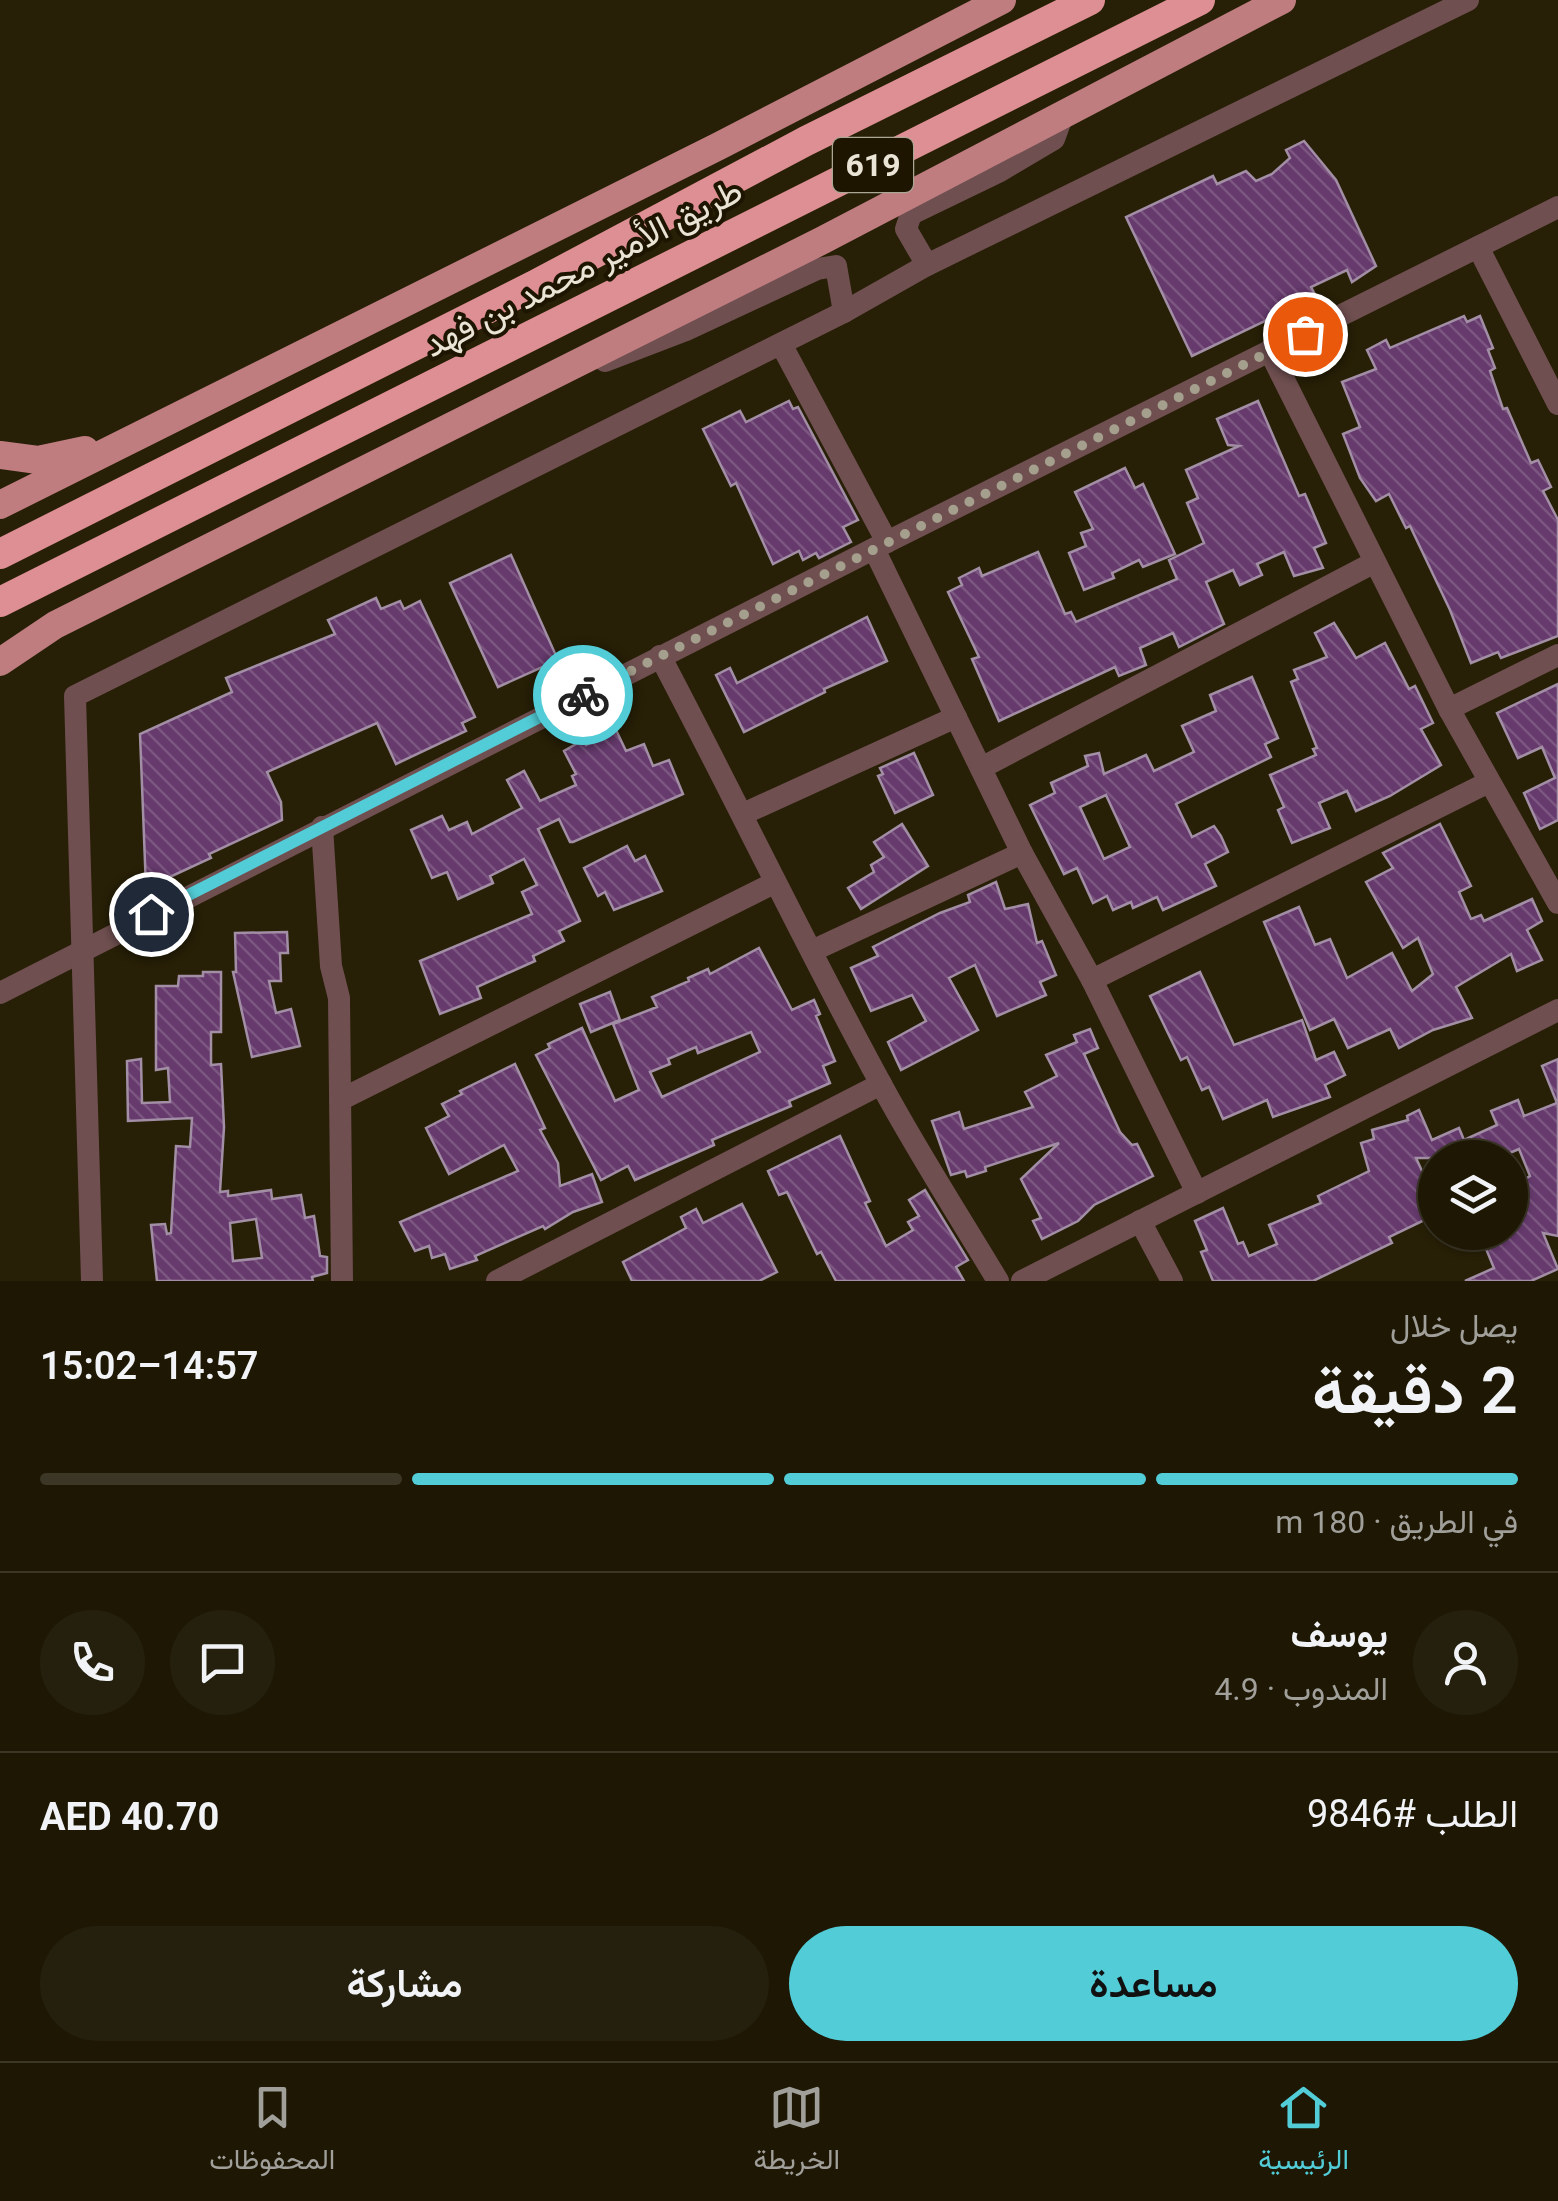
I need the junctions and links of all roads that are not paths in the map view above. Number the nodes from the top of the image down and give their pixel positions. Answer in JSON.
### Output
{"nodes":[{"id":1,"x":1002,"y":0,"type":"edge"},
{"id":2,"x":1090,"y":0,"type":"edge"},
{"id":3,"x":1200,"y":0,"type":"edge"},
{"id":4,"x":1282,"y":0,"type":"edge"},
{"id":5,"x":1468,"y":0,"type":"edge"},
{"id":6,"x":1063,"y":114,"type":"junction"},
{"id":7,"x":1558,"y":207,"type":"edge"},
{"id":8,"x":1478,"y":247,"type":"junction"},
{"id":9,"x":927,"y":265,"type":"junction"},
{"id":10,"x":844,"y":312,"type":"junction"},
{"id":11,"x":781,"y":344,"type":"junction"},
{"id":12,"x":1270,"y":352,"type":"junction"},
{"id":13,"x":558,"y":371,"type":"junction"},
{"id":14,"x":1558,"y":404,"type":"edge"},
{"id":15,"x":131,"y":440,"type":"junction"},
{"id":16,"x":0,"y":455,"type":"edge"},
{"id":17,"x":0,"y":505,"type":"edge"},
{"id":18,"x":880,"y":545,"type":"junction"},
{"id":19,"x":0,"y":554,"type":"edge"},
{"id":20,"x":1374,"y":563,"type":"junction"},
{"id":21,"x":0,"y":602,"type":"edge"},
{"id":22,"x":55,"y":625,"type":"junction"},
{"id":23,"x":0,"y":638,"type":"edge"},
{"id":24,"x":1558,"y":655,"type":"edge"},
{"id":25,"x":660,"y":656,"type":"junction"},
{"id":26,"x":0,"y":662,"type":"edge"},
{"id":27,"x":1449,"y":710,"type":"junction"},
{"id":28,"x":956,"y":717,"type":"junction"},
{"id":29,"x":982,"y":768,"type":"junction"},
{"id":30,"x":1489,"y":782,"type":"junction"},
{"id":31,"x":743,"y":814,"type":"junction"},
{"id":32,"x":322,"y":827,"type":"junction"},
{"id":33,"x":1022,"y":853,"type":"junction"},
{"id":34,"x":774,"y":883,"type":"junction"},
{"id":35,"x":1558,"y":903,"type":"edge"},
{"id":36,"x":83,"y":948,"type":"junction"},
{"id":37,"x":812,"y":951,"type":"junction"},
{"id":38,"x":1092,"y":980,"type":"junction"},
{"id":39,"x":0,"y":993,"type":"edge"},
{"id":40,"x":1558,"y":1010,"type":"edge"},
{"id":41,"x":881,"y":1084,"type":"junction"},
{"id":42,"x":340,"y":1100,"type":"junction"},
{"id":43,"x":1197,"y":1192,"type":"junction"},
{"id":44,"x":1140,"y":1221,"type":"junction"},
{"id":45,"x":92,"y":1281,"type":"edge"},
{"id":46,"x":342,"y":1281,"type":"edge"},
{"id":47,"x":498,"y":1281,"type":"edge"},
{"id":48,"x":998,"y":1281,"type":"edge"},
{"id":49,"x":1022,"y":1281,"type":"edge"},
{"id":50,"x":1172,"y":1281,"type":"edge"}],
"edges":[{"from":1,"to":15,"type":"main road"},
{"from":2,"to":19,"type":"highway","name":"طريق الأمير محمد بن فهد","number":"619"},
{"from":3,"to":21,"type":"highway","name":"طريق الأمير محمد بن فهد","number":"619"},
{"from":4,"to":6,"type":"main road"},
{"from":5,"to":9,"type":"street"},
{"from":6,"to":9,"type":"street"},
{"from":6,"to":13,"type":"main road"},
{"from":7,"to":8,"type":"street"},
{"from":8,"to":12,"type":"street"},
{"from":8,"to":14,"type":"street"},
{"from":9,"to":10,"type":"street"},
{"from":10,"to":11,"type":"street"},
{"from":10,"to":13,"type":"street"},
{"from":11,"to":18,"type":"street"},
{"from":11,"to":36,"type":"street"},
{"from":12,"to":18,"type":"street"},
{"from":12,"to":20,"type":"street"},
{"from":13,"to":22,"type":"main road"},
{"from":15,"to":16,"type":"main road"},
{"from":15,"to":17,"type":"main road"},
{"from":18,"to":25,"type":"street"},
{"from":18,"to":28,"type":"street"},
{"from":20,"to":27,"type":"street"},
{"from":20,"to":29,"type":"street"},
{"from":22,"to":23,"type":"main road"},
{"from":22,"to":26,"type":"main road"},
{"from":24,"to":27,"type":"street"},
{"from":25,"to":31,"type":"street"},
{"from":25,"to":32,"type":"street"},
{"from":27,"to":30,"type":"street"},
{"from":28,"to":29,"type":"street"},
{"from":28,"to":31,"type":"street"},
{"from":29,"to":33,"type":"street"},
{"from":30,"to":35,"type":"street"},
{"from":30,"to":38,"type":"street"},
{"from":31,"to":34,"type":"street"},
{"from":32,"to":36,"type":"street"},
{"from":32,"to":42,"type":"street"},
{"from":33,"to":37,"type":"street"},
{"from":33,"to":38,"type":"street"},
{"from":34,"to":37,"type":"street"},
{"from":34,"to":42,"type":"street"},
{"from":36,"to":39,"type":"street"},
{"from":36,"to":45,"type":"street"},
{"from":37,"to":41,"type":"street"},
{"from":38,"to":43,"type":"street"},
{"from":40,"to":43,"type":"street"},
{"from":41,"to":47,"type":"street"},
{"from":41,"to":48,"type":"street"},
{"from":42,"to":46,"type":"street"},
{"from":43,"to":44,"type":"street"},
{"from":44,"to":49,"type":"street"},
{"from":44,"to":50,"type":"street"}]}
